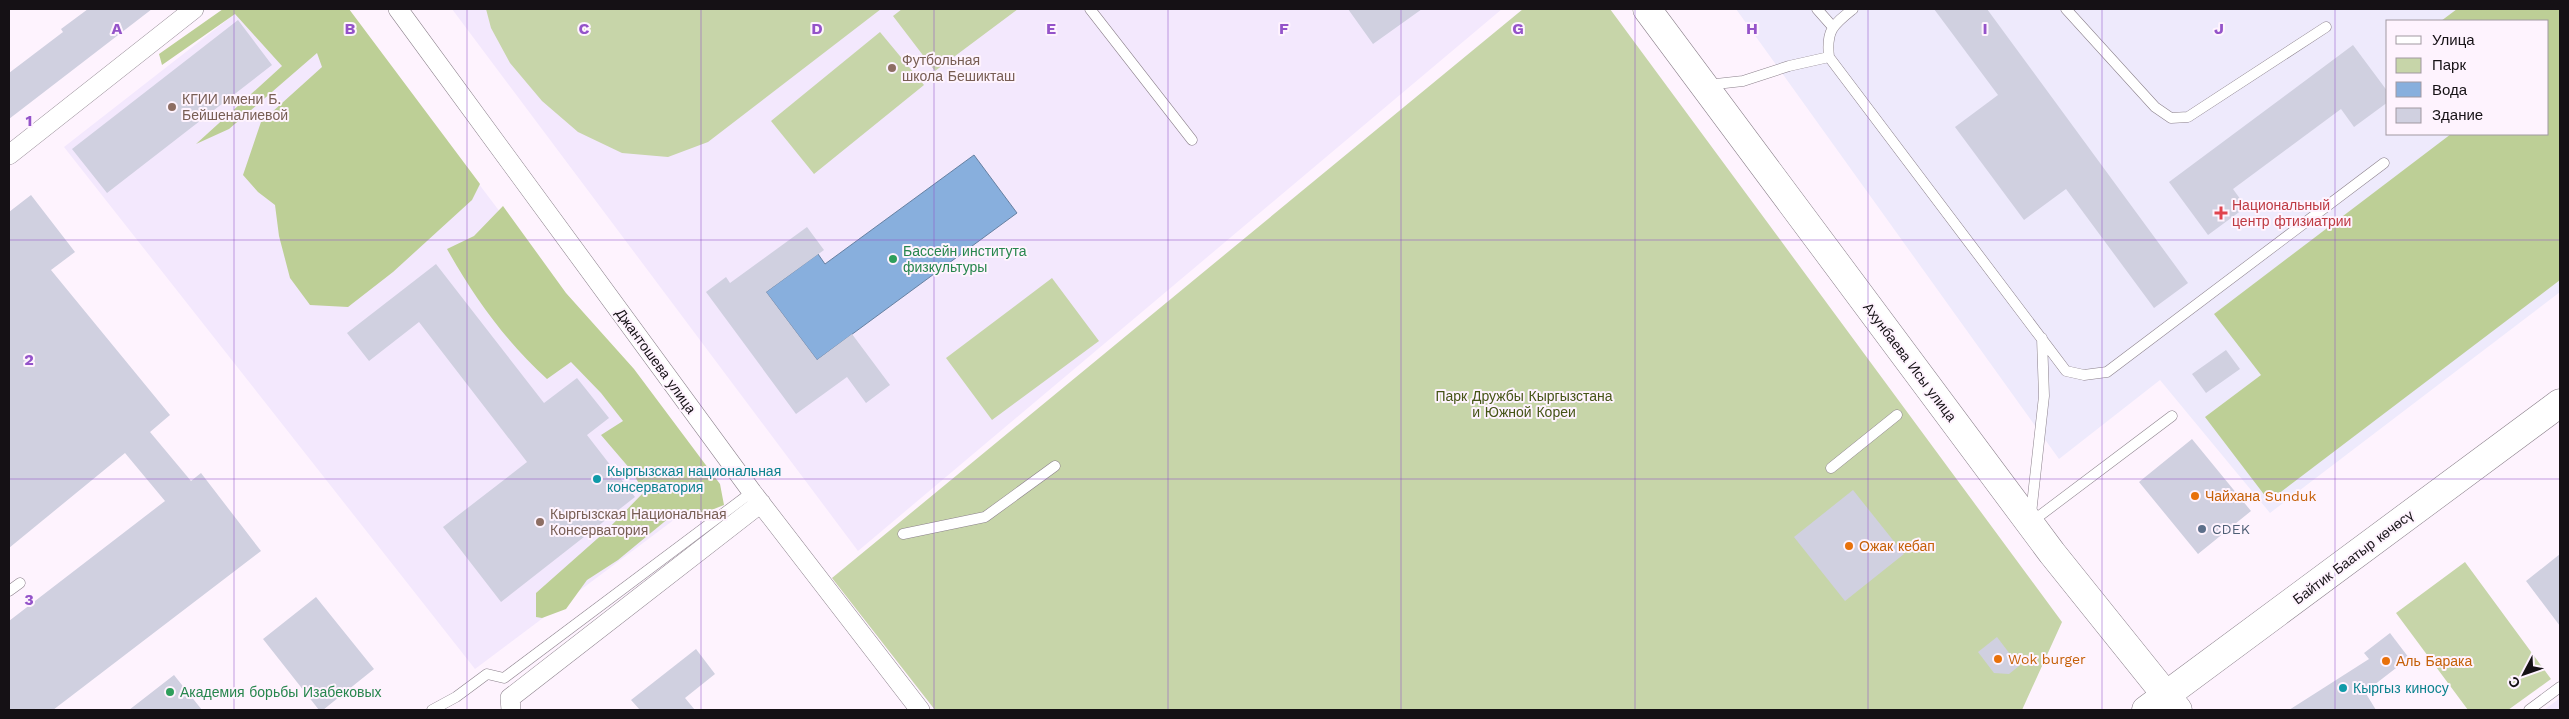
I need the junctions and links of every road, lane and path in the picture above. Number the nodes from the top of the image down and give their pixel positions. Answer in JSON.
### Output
{"nodes":[{"id":1,"x":194,"y":9,"type":"edge"},
{"id":2,"x":398,"y":9,"type":"edge"},
{"id":3,"x":1090,"y":9,"type":"edge"},
{"id":4,"x":1647,"y":9,"type":"edge"},
{"id":5,"x":1817,"y":9,"type":"edge"},
{"id":6,"x":1853,"y":9,"type":"edge"},
{"id":7,"x":2066,"y":9,"type":"edge"},
{"id":8,"x":1832,"y":26,"type":"junction"},
{"id":9,"x":2326,"y":27,"type":"dead end"},
{"id":10,"x":1829,"y":57,"type":"junction"},
{"id":11,"x":1704,"y":86,"type":"junction"},
{"id":12,"x":1192,"y":140,"type":"dead end"},
{"id":13,"x":9,"y":156,"type":"edge"},
{"id":14,"x":2384,"y":164,"type":"dead end"},
{"id":15,"x":2042,"y":338,"type":"junction"},
{"id":16,"x":2560,"y":403,"type":"edge"},
{"id":17,"x":1897,"y":415,"type":"dead end"},
{"id":18,"x":2172,"y":416,"type":"dead end"},
{"id":19,"x":1055,"y":466,"type":"dead end"},
{"id":20,"x":1831,"y":468,"type":"dead end"},
{"id":21,"x":757,"y":498,"type":"junction"},
{"id":22,"x":2030,"y":523,"type":"junction"},
{"id":23,"x":903,"y":534,"type":"dead end"},
{"id":24,"x":20,"y":583,"type":"dead end"},
{"id":25,"x":9,"y":591,"type":"edge"},
{"id":26,"x":2560,"y":687,"type":"edge"},
{"id":27,"x":2163,"y":705,"type":"edge"},
{"id":28,"x":432,"y":710,"type":"edge"},
{"id":29,"x":511,"y":710,"type":"edge"},
{"id":30,"x":920,"y":710,"type":"edge"},
{"id":31,"x":2529,"y":710,"type":"edge"}],
"edges":[{"from":1,"to":13,"type":"street"},
{"from":2,"to":21,"type":"street","name":"Джантошева улица"},
{"from":3,"to":12,"type":"lane"},
{"from":4,"to":11,"type":"main road","name":"Ахунбаева Исы улица"},
{"from":5,"to":8,"type":"lane"},
{"from":6,"to":8,"type":"lane"},
{"from":7,"to":9,"type":"lane"},
{"from":8,"to":10,"type":"lane"},
{"from":10,"to":11,"type":"lane"},
{"from":10,"to":15,"type":"lane"},
{"from":11,"to":22,"type":"main road","name":"Ахунбаева Исы улица"},
{"from":14,"to":15,"type":"lane"},
{"from":15,"to":22,"type":"lane"},
{"from":16,"to":27,"type":"main road","name":"Байтик Баатыр көчөсү"},
{"from":17,"to":20,"type":"lane"},
{"from":18,"to":22,"type":"lane"},
{"from":19,"to":23,"type":"lane"},
{"from":21,"to":28,"type":"lane"},
{"from":21,"to":29,"type":"street"},
{"from":21,"to":30,"type":"street","name":"Джантошева улица"},
{"from":22,"to":27,"type":"main road","name":"Ахунбаева Исы улица"},
{"from":24,"to":25,"type":"lane"},
{"from":26,"to":31,"type":"lane"}]}
